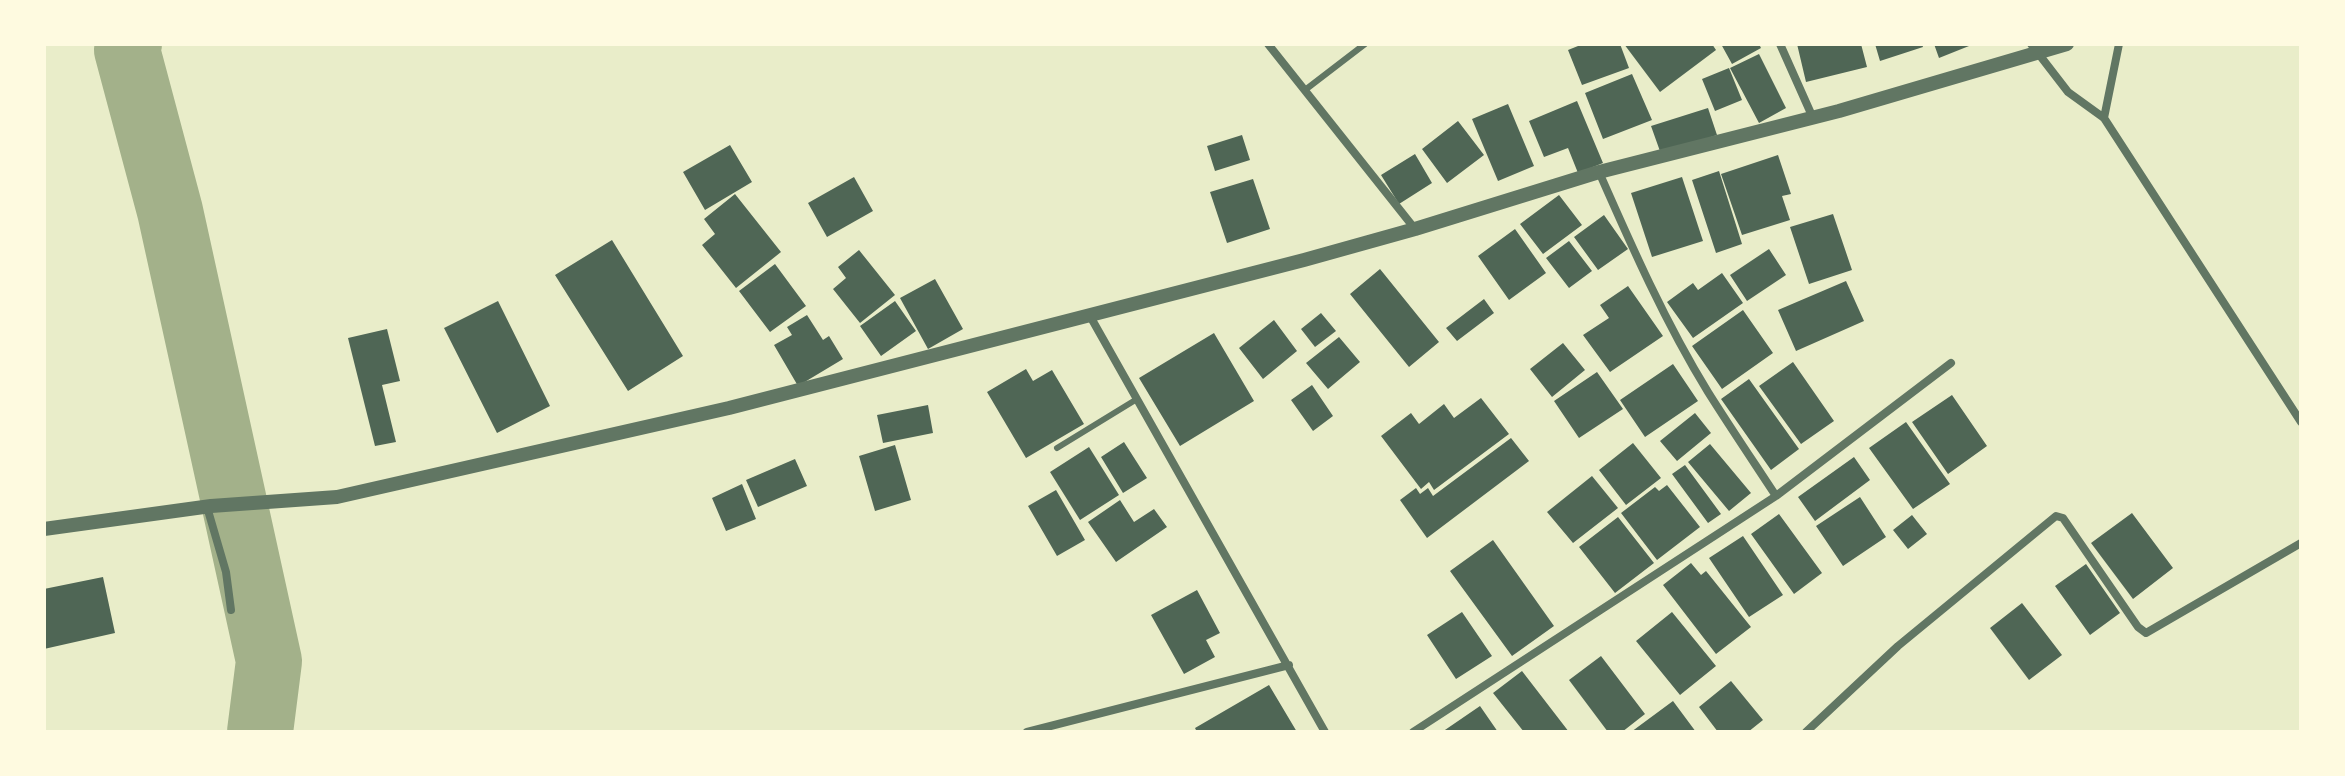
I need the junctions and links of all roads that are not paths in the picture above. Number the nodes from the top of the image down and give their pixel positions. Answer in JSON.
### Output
{"nodes":[{"id":1,"x":1268,"y":44,"type":"edge"},
{"id":2,"x":1365,"y":44,"type":"edge"},
{"id":3,"x":1780,"y":44,"type":"edge"},
{"id":4,"x":2067,"y":44,"type":"edge"},
{"id":5,"x":2119,"y":44,"type":"edge"},
{"id":6,"x":2033,"y":48,"type":"edge"},
{"id":7,"x":1305,"y":90,"type":"junction"},
{"id":8,"x":1813,"y":118,"type":"junction"},
{"id":9,"x":2104,"y":118,"type":"junction"},
{"id":10,"x":1599,"y":172,"type":"junction"},
{"id":11,"x":1415,"y":229,"type":"junction"},
{"id":12,"x":1090,"y":316,"type":"junction"},
{"id":13,"x":1951,"y":363,"type":"dead end"},
{"id":14,"x":1137,"y":399,"type":"junction"},
{"id":15,"x":2301,"y":422,"type":"edge"},
{"id":16,"x":1057,"y":448,"type":"dead end"},
{"id":17,"x":1776,"y":496,"type":"junction"},
{"id":18,"x":209,"y":507,"type":"junction"},
{"id":19,"x":44,"y":529,"type":"edge"},
{"id":20,"x":2301,"y":543,"type":"edge"},
{"id":21,"x":231,"y":610,"type":"dead end"},
{"id":22,"x":1289,"y":665,"type":"junction"},
{"id":23,"x":1027,"y":732,"type":"edge"},
{"id":24,"x":1325,"y":732,"type":"edge"},
{"id":25,"x":1413,"y":732,"type":"edge"},
{"id":26,"x":1806,"y":732,"type":"edge"}],
"edges":[{"from":1,"to":7,"type":"street"},
{"from":2,"to":7,"type":"lane"},
{"from":3,"to":8,"type":"street"},
{"from":4,"to":6,"type":"street"},
{"from":5,"to":9,"type":"street"},
{"from":6,"to":8,"type":"street"},
{"from":6,"to":9,"type":"street"},
{"from":7,"to":11,"type":"street"},
{"from":8,"to":10,"type":"street"},
{"from":9,"to":15,"type":"street"},
{"from":10,"to":11,"type":"street"},
{"from":10,"to":17,"type":"street"},
{"from":11,"to":12,"type":"street"},
{"from":12,"to":14,"type":"street"},
{"from":12,"to":18,"type":"street"},
{"from":13,"to":17,"type":"street"},
{"from":14,"to":16,"type":"lane"},
{"from":14,"to":22,"type":"street"},
{"from":17,"to":25,"type":"street"},
{"from":18,"to":19,"type":"street"},
{"from":18,"to":21,"type":"street"},
{"from":20,"to":26,"type":"street"},
{"from":22,"to":23,"type":"street"},
{"from":22,"to":24,"type":"street"}]}
